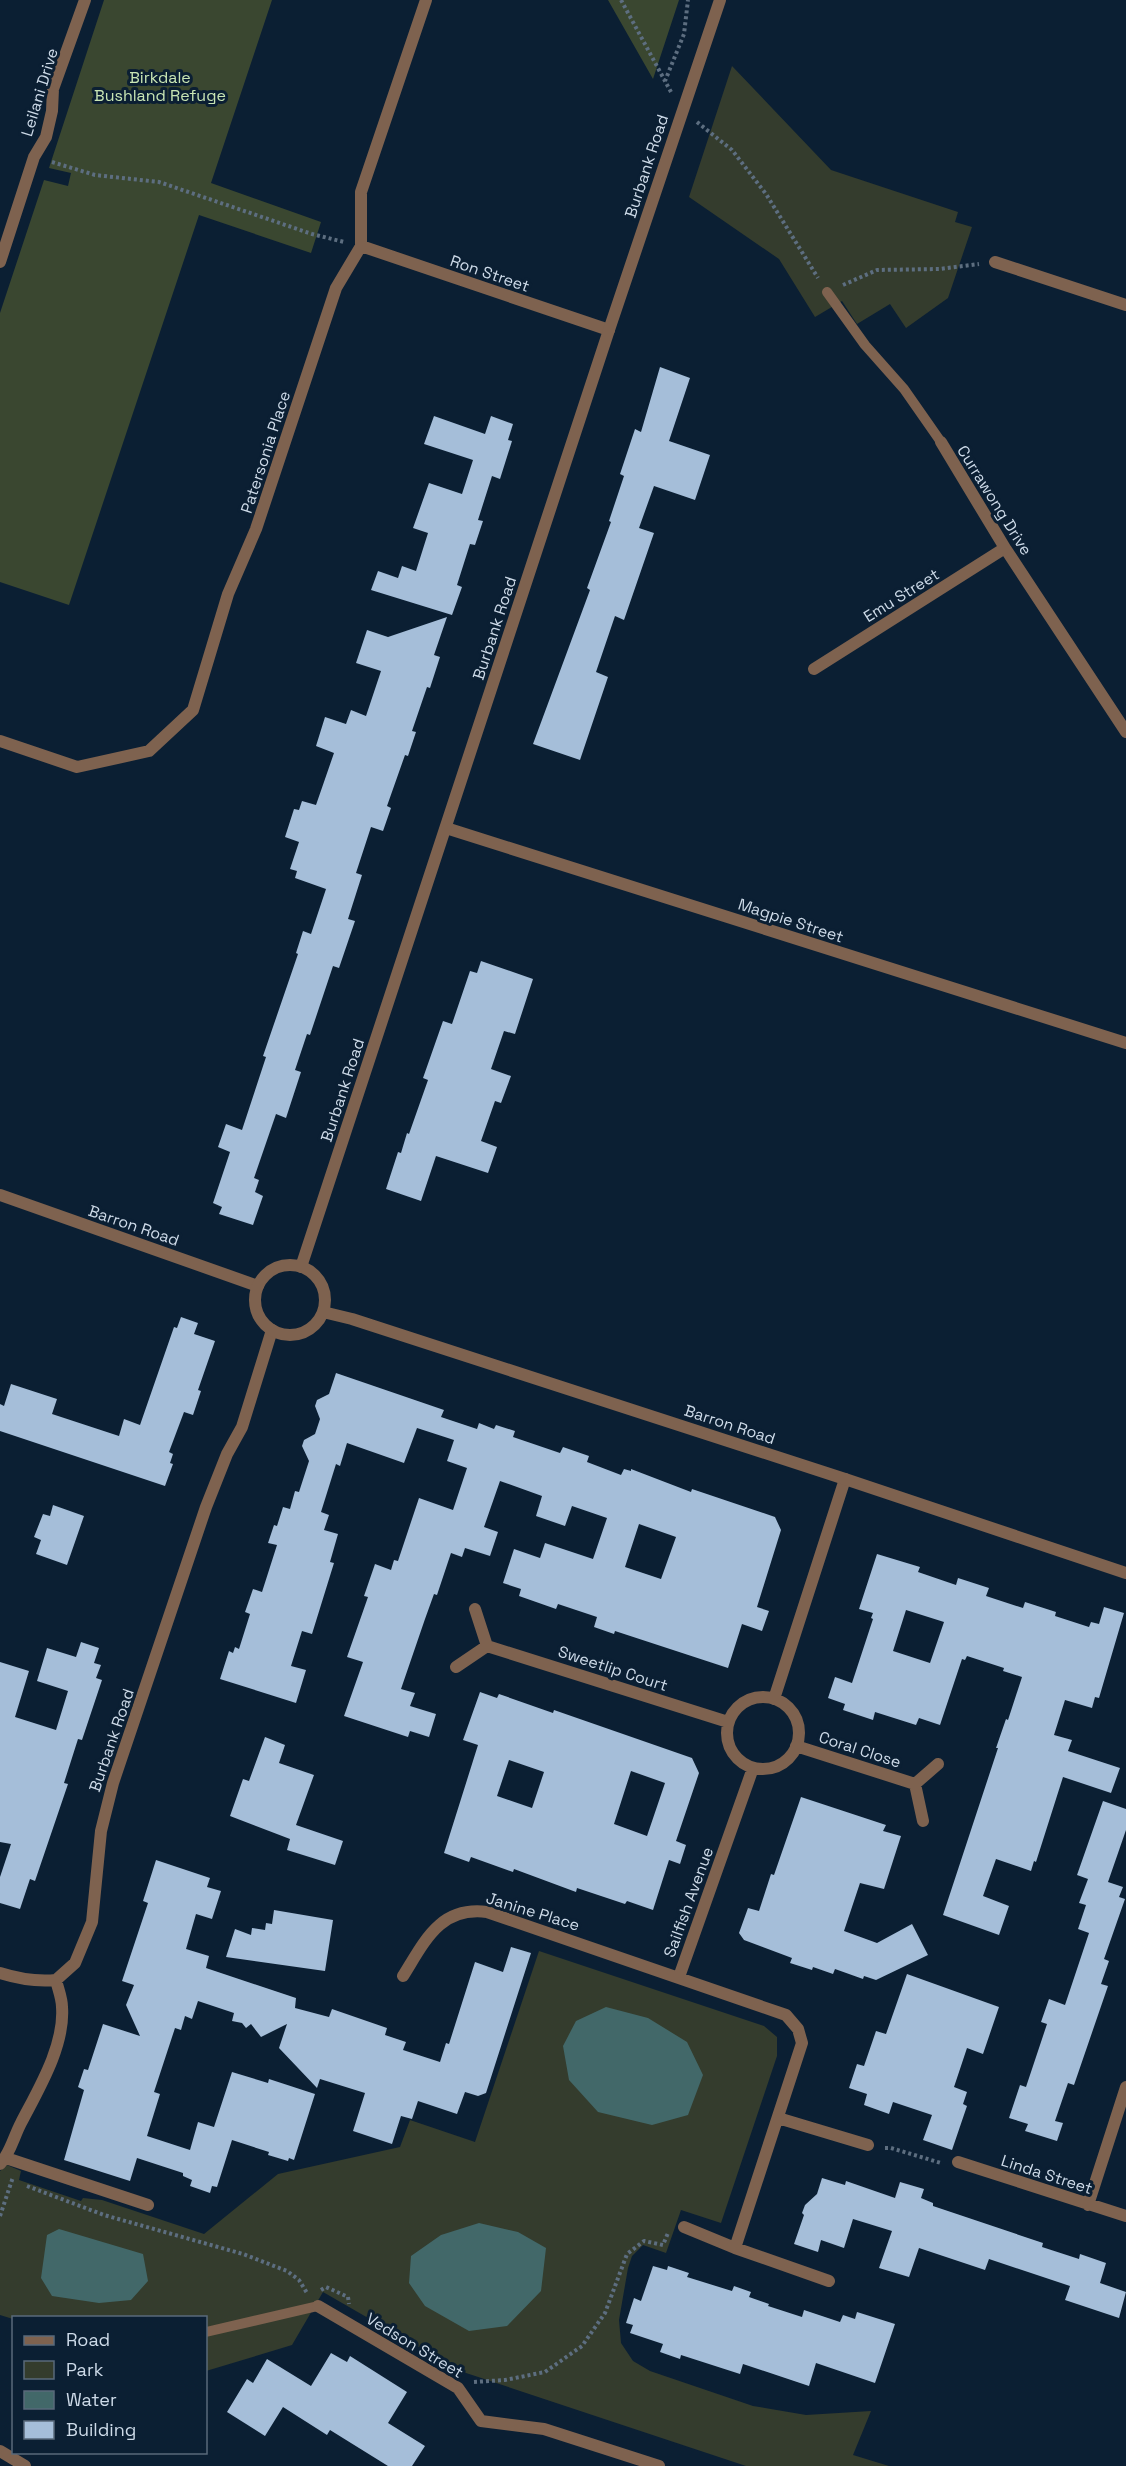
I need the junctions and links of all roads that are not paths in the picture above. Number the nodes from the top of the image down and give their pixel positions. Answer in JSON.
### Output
{"nodes":[{"id":1,"x":85,"y":0,"type":"edge"},
{"id":2,"x":426,"y":0,"type":"edge"},
{"id":3,"x":720,"y":0,"type":"edge"},
{"id":4,"x":361,"y":246,"type":"junction"},
{"id":5,"x":0,"y":262,"type":"edge"},
{"id":6,"x":995,"y":262,"type":"road end"},
{"id":7,"x":827,"y":292,"type":"road end"},
{"id":8,"x":1126,"y":305,"type":"edge"},
{"id":9,"x":609,"y":330,"type":"junction"},
{"id":10,"x":940,"y":442,"type":"joint"},
{"id":11,"x":1005,"y":548,"type":"junction"},
{"id":12,"x":814,"y":669,"type":"dead end"},
{"id":13,"x":1126,"y":732,"type":"edge"},
{"id":14,"x":0,"y":741,"type":"edge"},
{"id":15,"x":446,"y":828,"type":"junction"},
{"id":16,"x":1126,"y":1043,"type":"edge"},
{"id":17,"x":0,"y":1195,"type":"edge"},
{"id":18,"x":301,"y":1267,"type":"junction"},
{"id":19,"x":258,"y":1286,"type":"junction"},
{"id":20,"x":323,"y":1312,"type":"junction"},
{"id":21,"x":272,"y":1330,"type":"junction"},
{"id":22,"x":845,"y":1479,"type":"junction"},
{"id":23,"x":1126,"y":1573,"type":"edge"},
{"id":24,"x":475,"y":1609,"type":"dead end"},
{"id":25,"x":487,"y":1646,"type":"junction"},
{"id":26,"x":456,"y":1667,"type":"dead end"},
{"id":27,"x":774,"y":1699,"type":"junction"},
{"id":28,"x":728,"y":1722,"type":"junction"},
{"id":29,"x":796,"y":1746,"type":"junction"},
{"id":30,"x":938,"y":1764,"type":"dead end"},
{"id":31,"x":753,"y":1768,"type":"junction"},
{"id":32,"x":915,"y":1784,"type":"junction"},
{"id":33,"x":922,"y":1821,"type":"dead end"},
{"id":34,"x":0,"y":1972,"type":"edge"},
{"id":35,"x":403,"y":1976,"type":"dead end"},
{"id":36,"x":679,"y":1977,"type":"junction"},
{"id":37,"x":56,"y":1980,"type":"junction"},
{"id":38,"x":1126,"y":2087,"type":"edge"},
{"id":39,"x":778,"y":2118,"type":"junction"},
{"id":40,"x":868,"y":2145,"type":"road end"},
{"id":41,"x":3,"y":2161,"type":"edge"},
{"id":42,"x":958,"y":2162,"type":"road end"},
{"id":43,"x":148,"y":2205,"type":"dead end"},
{"id":44,"x":1088,"y":2205,"type":"junction"},
{"id":45,"x":1126,"y":2216,"type":"edge"},
{"id":46,"x":684,"y":2227,"type":"road end"},
{"id":47,"x":735,"y":2248,"type":"junction"},
{"id":48,"x":830,"y":2281,"type":"dead end"},
{"id":49,"x":318,"y":2306,"type":"joint"},
{"id":50,"x":207,"y":2332,"type":"edge"},
{"id":51,"x":0,"y":2451,"type":"edge"},
{"id":52,"x":25,"y":2466,"type":"edge"},
{"id":53,"x":658,"y":2466,"type":"edge"}],
"edges":[{"from":1,"to":5,"type":"street","name":"Leilani Drive"},
{"from":2,"to":4,"type":"street"},
{"from":3,"to":9,"type":"street","name":"Burbank Road"},
{"from":4,"to":9,"type":"street","name":"Ron Street"},
{"from":4,"to":14,"type":"street","name":"Patersonia Place"},
{"from":6,"to":8,"type":"street"},
{"from":7,"to":10,"type":"lane","name":"Currawong Drive"},
{"from":9,"to":15,"type":"street","name":"Burbank Road"},
{"from":10,"to":11,"type":"street","name":"Currawong Drive"},
{"from":11,"to":12,"type":"street","name":"Emu Street"},
{"from":11,"to":13,"type":"street","name":"Currawong Drive"},
{"from":15,"to":16,"type":"street","name":"Magpie Street"},
{"from":15,"to":18,"type":"street","name":"Burbank Road"},
{"from":17,"to":19,"type":"street","name":"Barron Road"},
{"from":18,"to":19,"type":"street"},
{"from":18,"to":20,"type":"street"},
{"from":19,"to":21,"type":"street"},
{"from":20,"to":21,"type":"street"},
{"from":20,"to":22,"type":"street","name":"Barron Road"},
{"from":21,"to":37,"type":"street","name":"Burbank Road"},
{"from":22,"to":23,"type":"street","name":"Barron Road"},
{"from":22,"to":27,"type":"street"},
{"from":24,"to":25,"type":"street"},
{"from":25,"to":26,"type":"street"},
{"from":25,"to":28,"type":"street","name":"Sweetlip Court"},
{"from":27,"to":28,"type":"street"},
{"from":27,"to":29,"type":"street"},
{"from":28,"to":31,"type":"street"},
{"from":29,"to":31,"type":"street"},
{"from":29,"to":32,"type":"street","name":"Coral Close"},
{"from":30,"to":32,"type":"street","name":"Coral Close"},
{"from":31,"to":36,"type":"street","name":"Sailfish Avenue"},
{"from":32,"to":33,"type":"street","name":"Coral Close"},
{"from":34,"to":37,"type":"street"},
{"from":35,"to":36,"type":"street","name":"Janine Place"},
{"from":36,"to":39,"type":"street","name":"Sailfish Avenue"},
{"from":37,"to":41,"type":"street"},
{"from":38,"to":44,"type":"street"},
{"from":39,"to":40,"type":"street"},
{"from":39,"to":47,"type":"street","name":"Sailfish Avenue"},
{"from":41,"to":43,"type":"street"},
{"from":42,"to":44,"type":"street","name":"Linda Street"},
{"from":44,"to":45,"type":"street","name":"Linda Street"},
{"from":46,"to":47,"type":"street"},
{"from":47,"to":48,"type":"street"},
{"from":49,"to":50,"type":"lane"},
{"from":49,"to":53,"type":"street","name":"Vedson Street"},
{"from":51,"to":52,"type":"street"}]}
